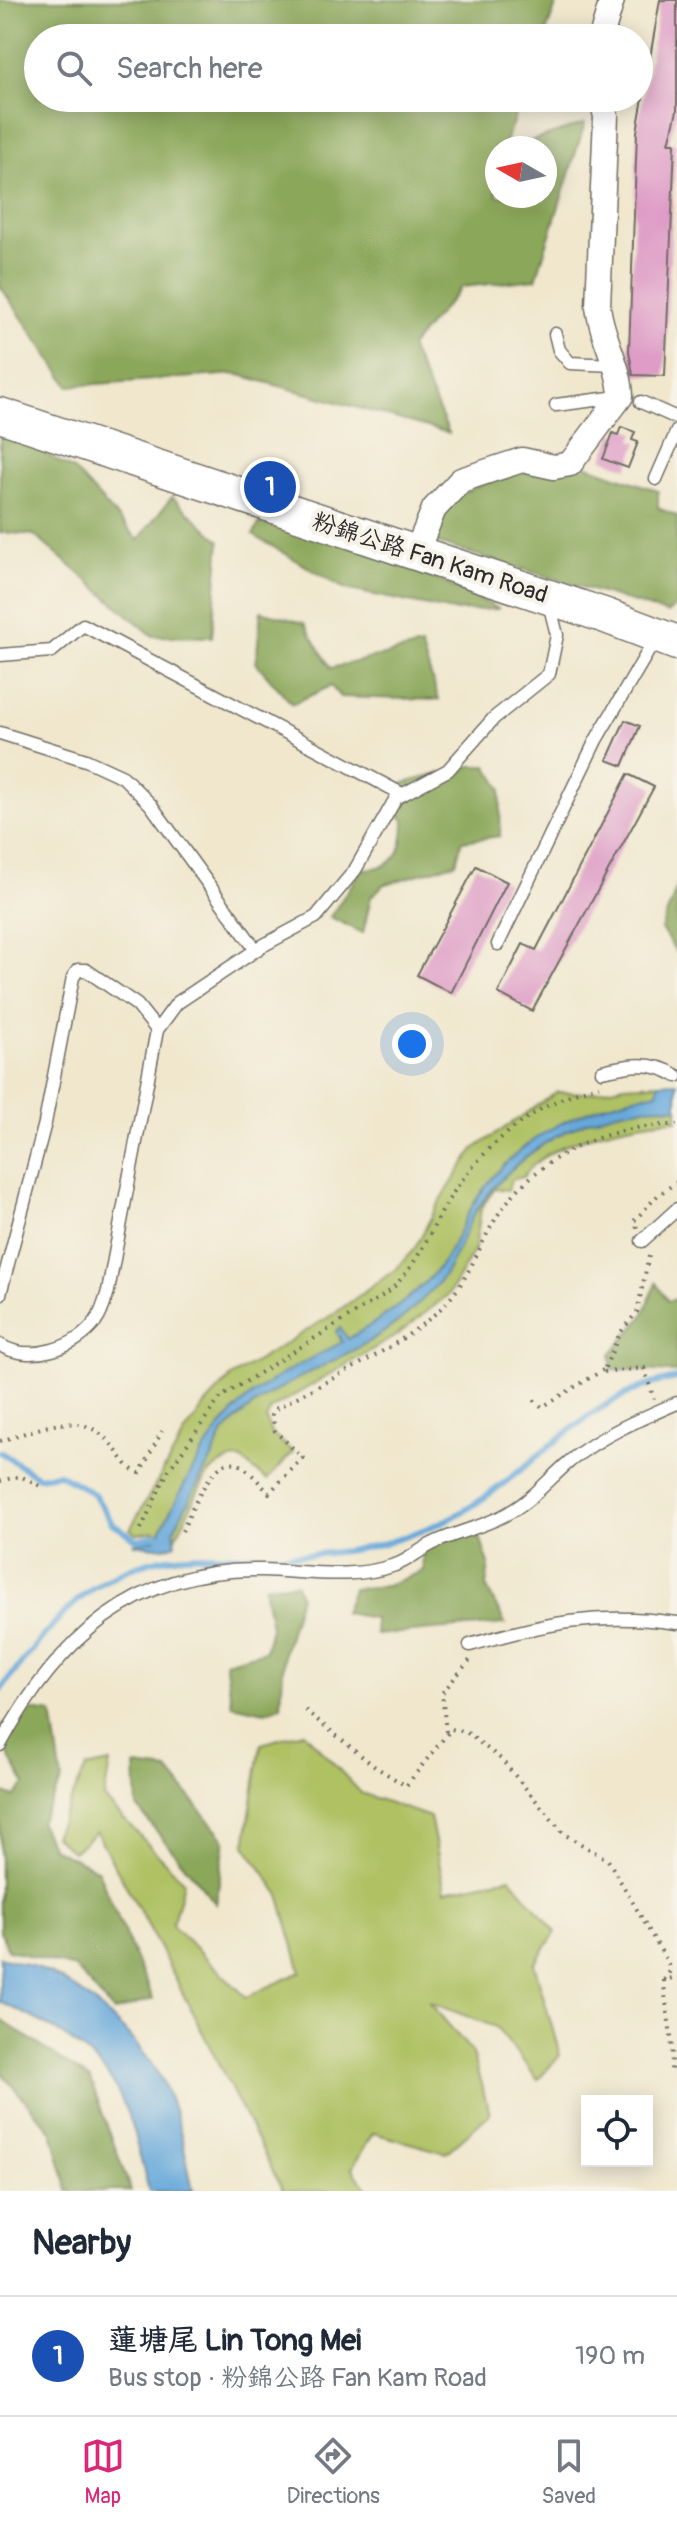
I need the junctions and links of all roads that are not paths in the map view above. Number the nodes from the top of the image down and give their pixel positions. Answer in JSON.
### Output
{"nodes":[{"id":1,"x":612,"y":0,"type":"edge"},
{"id":2,"x":605,"y":24,"type":"edge"},
{"id":3,"x":605,"y":112,"type":"edge"},
{"id":4,"x":555,"y":334,"type":"dead end"},
{"id":5,"x":613,"y":365,"type":"junction"},
{"id":6,"x":631,"y":399,"type":"junction"},
{"id":7,"x":556,"y":405,"type":"dead end"},
{"id":8,"x":0,"y":415,"type":"edge"},
{"id":9,"x":677,"y":418,"type":"edge"},
{"id":10,"x":677,"y":431,"type":"edge"},
{"id":11,"x":656,"y":479,"type":"dead end"},
{"id":12,"x":416,"y":553,"type":"junction"},
{"id":13,"x":547,"y":597,"type":"junction"},
{"id":14,"x":667,"y":639,"type":"edge"},
{"id":15,"x":0,"y":655,"type":"edge"},
{"id":16,"x":0,"y":733,"type":"edge"},
{"id":17,"x":402,"y":794,"type":"junction"},
{"id":18,"x":498,"y":944,"type":"dead end"},
{"id":19,"x":256,"y":950,"type":"junction"},
{"id":20,"x":157,"y":1030,"type":"junction"},
{"id":21,"x":602,"y":1071,"type":"dead end"},
{"id":22,"x":677,"y":1076,"type":"edge"},
{"id":23,"x":677,"y":1209,"type":"edge"},
{"id":24,"x":646,"y":1245,"type":"road end"},
{"id":25,"x":0,"y":1294,"type":"edge"},
{"id":26,"x":0,"y":1345,"type":"edge"},
{"id":27,"x":677,"y":1403,"type":"edge"},
{"id":28,"x":677,"y":1623,"type":"edge"},
{"id":29,"x":472,"y":1649,"type":"road end"},
{"id":30,"x":0,"y":1745,"type":"edge"}],
"edges":[{"from":1,"to":2,"type":"street"},
{"from":3,"to":5,"type":"street"},
{"from":4,"to":5,"type":"lane"},
{"from":5,"to":6,"type":"street"},
{"from":6,"to":7,"type":"lane"},
{"from":6,"to":9,"type":"lane"},
{"from":6,"to":12,"type":"street"},
{"from":8,"to":12,"type":"main road","name":"粉錦公路 Fan Kam Road"},
{"from":10,"to":11,"type":"lane"},
{"from":12,"to":13,"type":"main road","name":"粉錦公路 Fan Kam Road"},
{"from":13,"to":14,"type":"main road","name":"粉錦公路 Fan Kam Road"},
{"from":13,"to":17,"type":"lane"},
{"from":14,"to":18,"type":"lane"},
{"from":15,"to":17,"type":"lane"},
{"from":16,"to":19,"type":"lane"},
{"from":17,"to":19,"type":"lane"},
{"from":19,"to":20,"type":"lane"},
{"from":20,"to":25,"type":"lane"},
{"from":20,"to":26,"type":"lane"},
{"from":21,"to":22,"type":"lane"},
{"from":23,"to":24,"type":"lane"},
{"from":27,"to":30,"type":"lane"},
{"from":28,"to":29,"type":"lane"}]}
